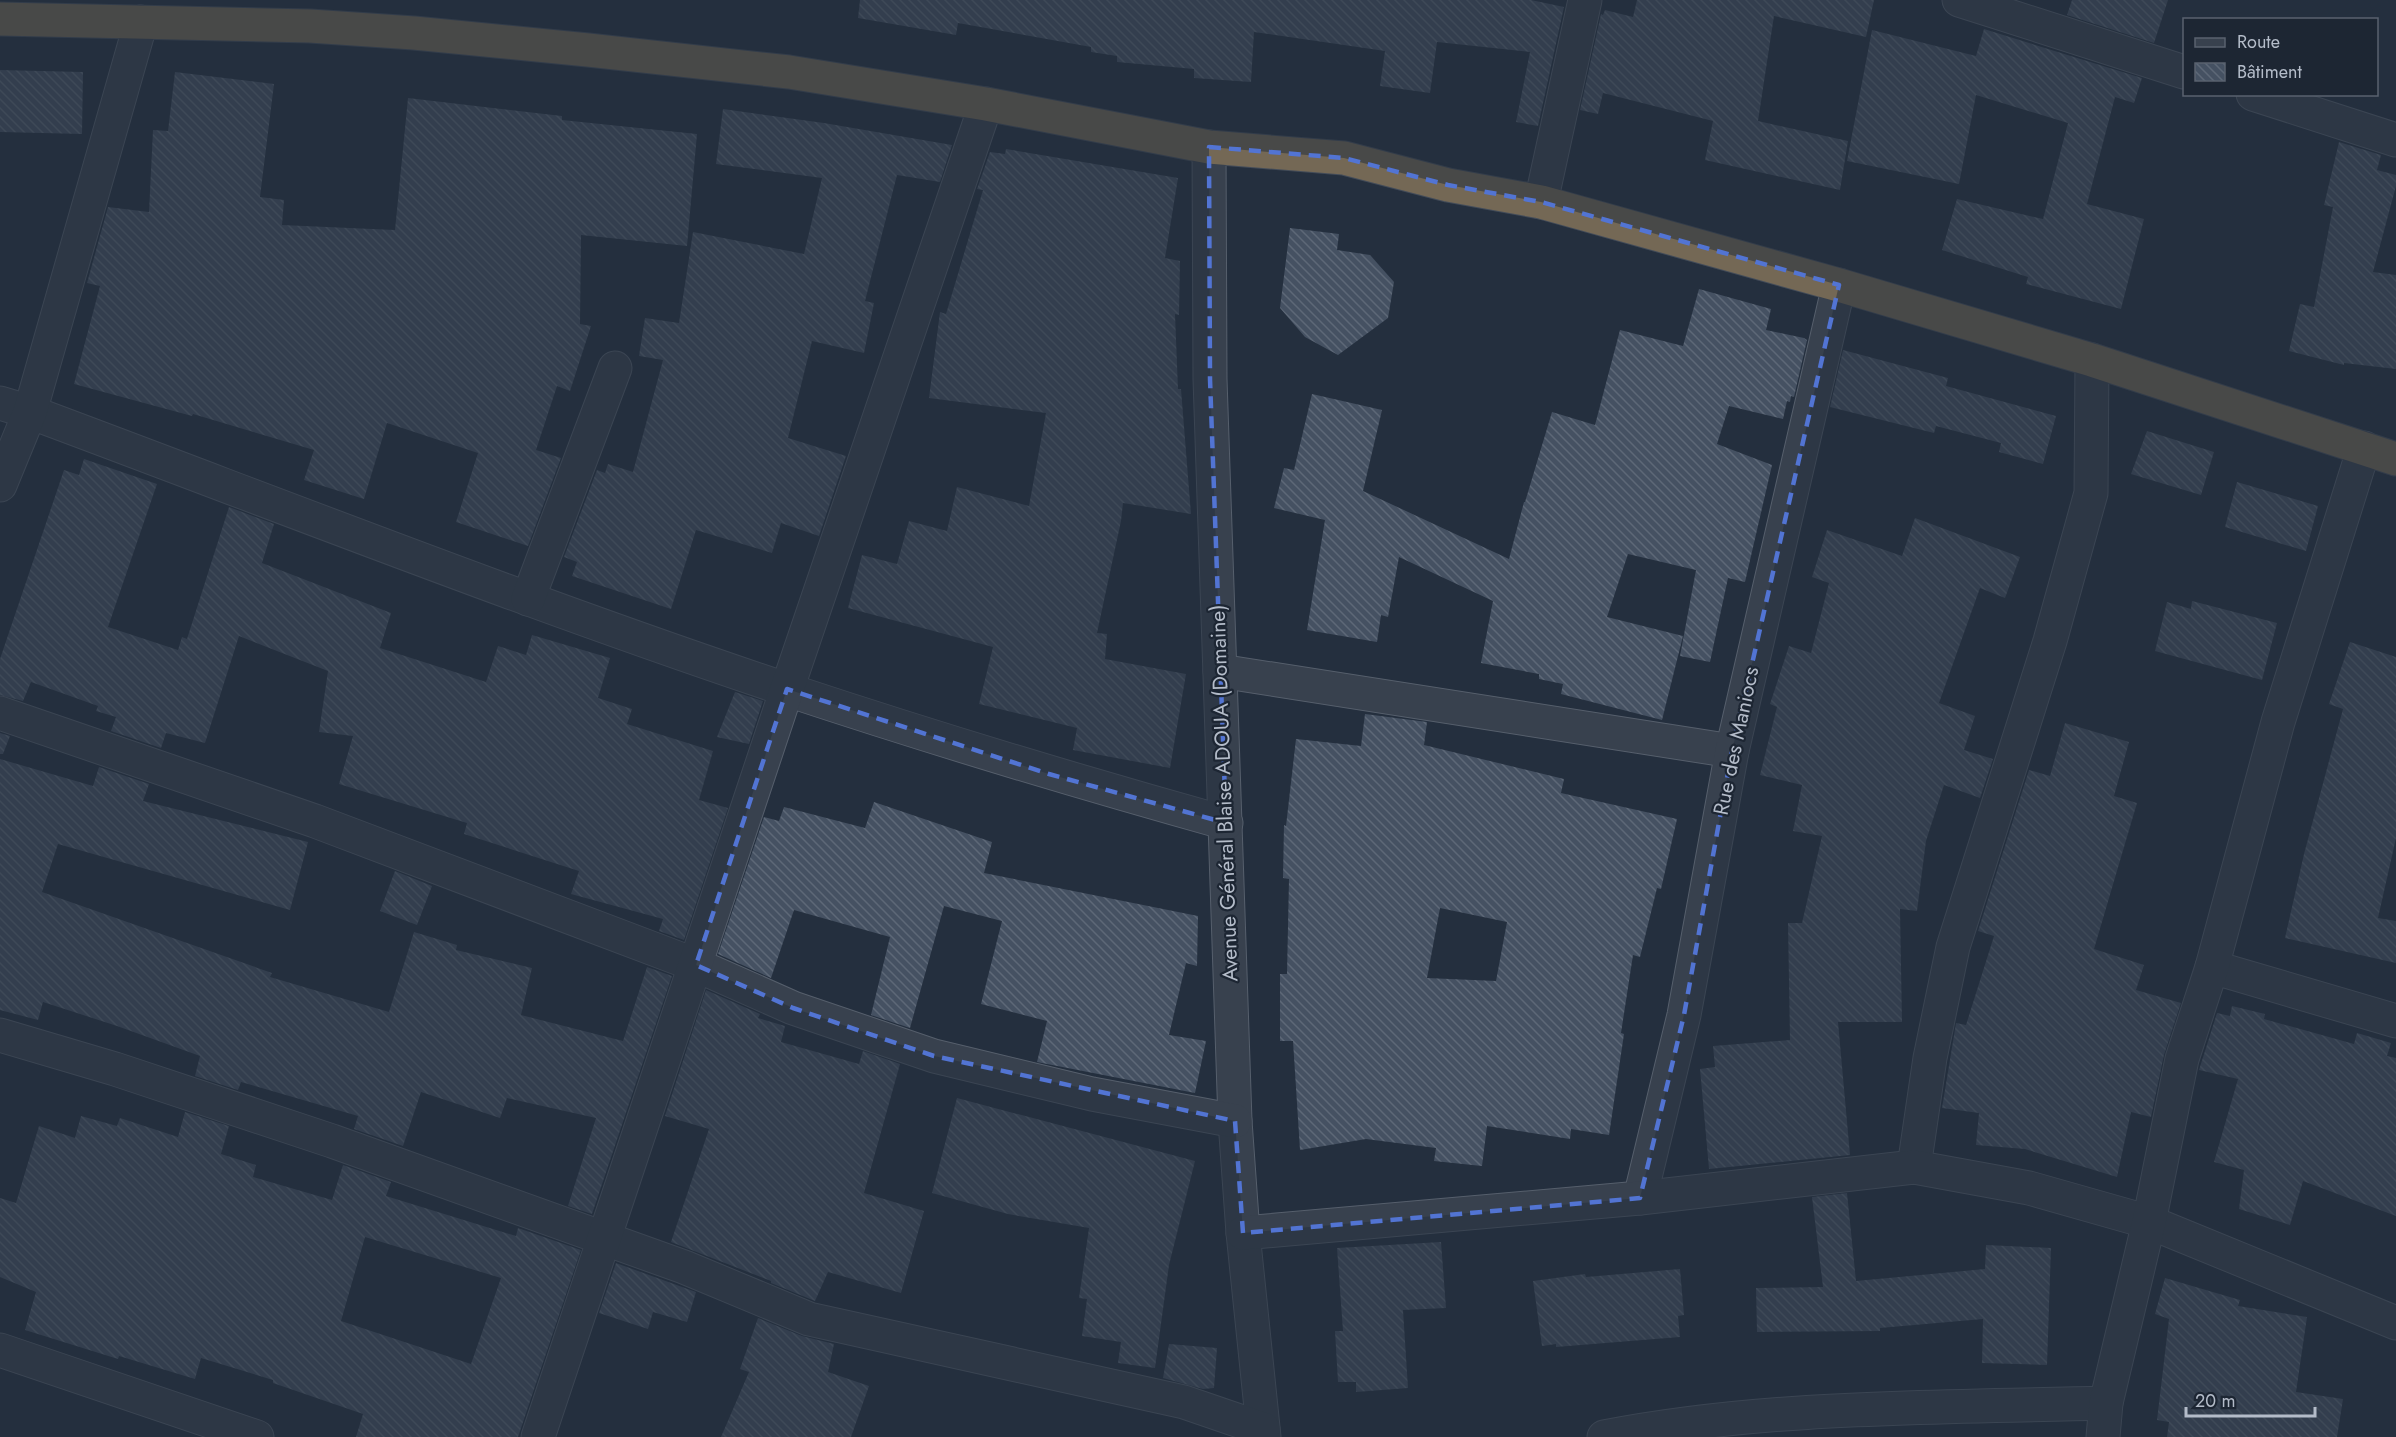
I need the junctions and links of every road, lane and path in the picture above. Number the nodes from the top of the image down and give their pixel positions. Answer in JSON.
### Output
{"nodes":[{"id":1,"x":1585,"y":0,"type":"edge"},
{"id":2,"x":1959,"y":0,"type":"edge"},
{"id":3,"x":9,"y":13,"type":"edge"},
{"id":4,"x":141,"y":22,"type":"junction"},
{"id":5,"x":2183,"y":72,"type":"edge"},
{"id":6,"x":2259,"y":96,"type":"edge"},
{"id":7,"x":986,"y":104,"type":"junction"},
{"id":8,"x":2396,"y":140,"type":"edge"},
{"id":9,"x":1209,"y":147,"type":"junction"},
{"id":10,"x":1541,"y":202,"type":"junction"},
{"id":11,"x":1839,"y":285,"type":"junction"},
{"id":12,"x":2092,"y":360,"type":"junction"},
{"id":13,"x":615,"y":368,"type":"dead end"},
{"id":14,"x":15,"y":408,"type":"edge"},
{"id":15,"x":2364,"y":448,"type":"junction"},
{"id":16,"x":2396,"y":459,"type":"edge"},
{"id":17,"x":0,"y":485,"type":"edge"},
{"id":18,"x":528,"y":599,"type":"junction"},
{"id":19,"x":1220,"y":671,"type":"junction"},
{"id":20,"x":787,"y":689,"type":"junction"},
{"id":21,"x":0,"y":713,"type":"edge"},
{"id":22,"x":1732,"y":751,"type":"junction"},
{"id":23,"x":1226,"y":823,"type":"junction"},
{"id":24,"x":696,"y":965,"type":"junction"},
{"id":25,"x":2212,"y":967,"type":"junction"},
{"id":26,"x":2396,"y":1021,"type":"edge"},
{"id":27,"x":0,"y":1035,"type":"edge"},
{"id":28,"x":1235,"y":1121,"type":"junction"},
{"id":29,"x":1914,"y":1167,"type":"junction"},
{"id":30,"x":1640,"y":1198,"type":"junction"},
{"id":31,"x":2149,"y":1222,"type":"junction"},
{"id":32,"x":1243,"y":1233,"type":"junction"},
{"id":33,"x":604,"y":1240,"type":"junction"},
{"id":34,"x":2396,"y":1323,"type":"edge"},
{"id":35,"x":0,"y":1350,"type":"edge"},
{"id":36,"x":2106,"y":1403,"type":"junction"},
{"id":37,"x":1264,"y":1433,"type":"edge"},
{"id":38,"x":257,"y":1437,"type":"edge"},
{"id":39,"x":538,"y":1437,"type":"edge"},
{"id":40,"x":1604,"y":1437,"type":"edge"},
{"id":41,"x":2103,"y":1437,"type":"edge"}],
"edges":[{"from":1,"to":10,"type":"street"},
{"from":2,"to":5,"type":"street"},
{"from":3,"to":4,"type":"highway"},
{"from":4,"to":7,"type":"highway"},
{"from":4,"to":14,"type":"street"},
{"from":6,"to":8,"type":"street"},
{"from":7,"to":9,"type":"highway"},
{"from":7,"to":20,"type":"street"},
{"from":9,"to":10,"type":"highway"},
{"from":9,"to":19,"type":"street","name":"Avenue Général Blaise ADOUA (Domaine)"},
{"from":10,"to":11,"type":"highway"},
{"from":11,"to":12,"type":"highway"},
{"from":11,"to":22,"type":"street","name":"Rue des Maniocs"},
{"from":12,"to":15,"type":"highway"},
{"from":12,"to":29,"type":"street"},
{"from":13,"to":18,"type":"street"},
{"from":14,"to":17,"type":"street"},
{"from":14,"to":18,"type":"street"},
{"from":15,"to":16,"type":"highway"},
{"from":15,"to":25,"type":"street"},
{"from":18,"to":20,"type":"street"},
{"from":19,"to":22,"type":"street"},
{"from":19,"to":23,"type":"street","name":"Avenue Général Blaise ADOUA (Domaine)"},
{"from":20,"to":23,"type":"street"},
{"from":20,"to":24,"type":"street"},
{"from":21,"to":24,"type":"street"},
{"from":22,"to":30,"type":"street","name":"Rue des Maniocs"},
{"from":23,"to":28,"type":"street","name":"Avenue Général Blaise ADOUA (Domaine)"},
{"from":24,"to":28,"type":"street"},
{"from":24,"to":33,"type":"street"},
{"from":25,"to":26,"type":"street"},
{"from":25,"to":31,"type":"street"},
{"from":27,"to":33,"type":"street"},
{"from":28,"to":32,"type":"street","name":"Avenue Général Blaise ADOUA (Domaine)"},
{"from":29,"to":30,"type":"street"},
{"from":29,"to":31,"type":"street"},
{"from":30,"to":32,"type":"street"},
{"from":31,"to":34,"type":"street"},
{"from":31,"to":36,"type":"street"},
{"from":32,"to":37,"type":"street","name":"Avenue Général Blaise ADOUA (Domaine)"},
{"from":33,"to":37,"type":"street"},
{"from":33,"to":39,"type":"street"},
{"from":35,"to":38,"type":"street"},
{"from":36,"to":40,"type":"street"},
{"from":36,"to":41,"type":"street"}]}
